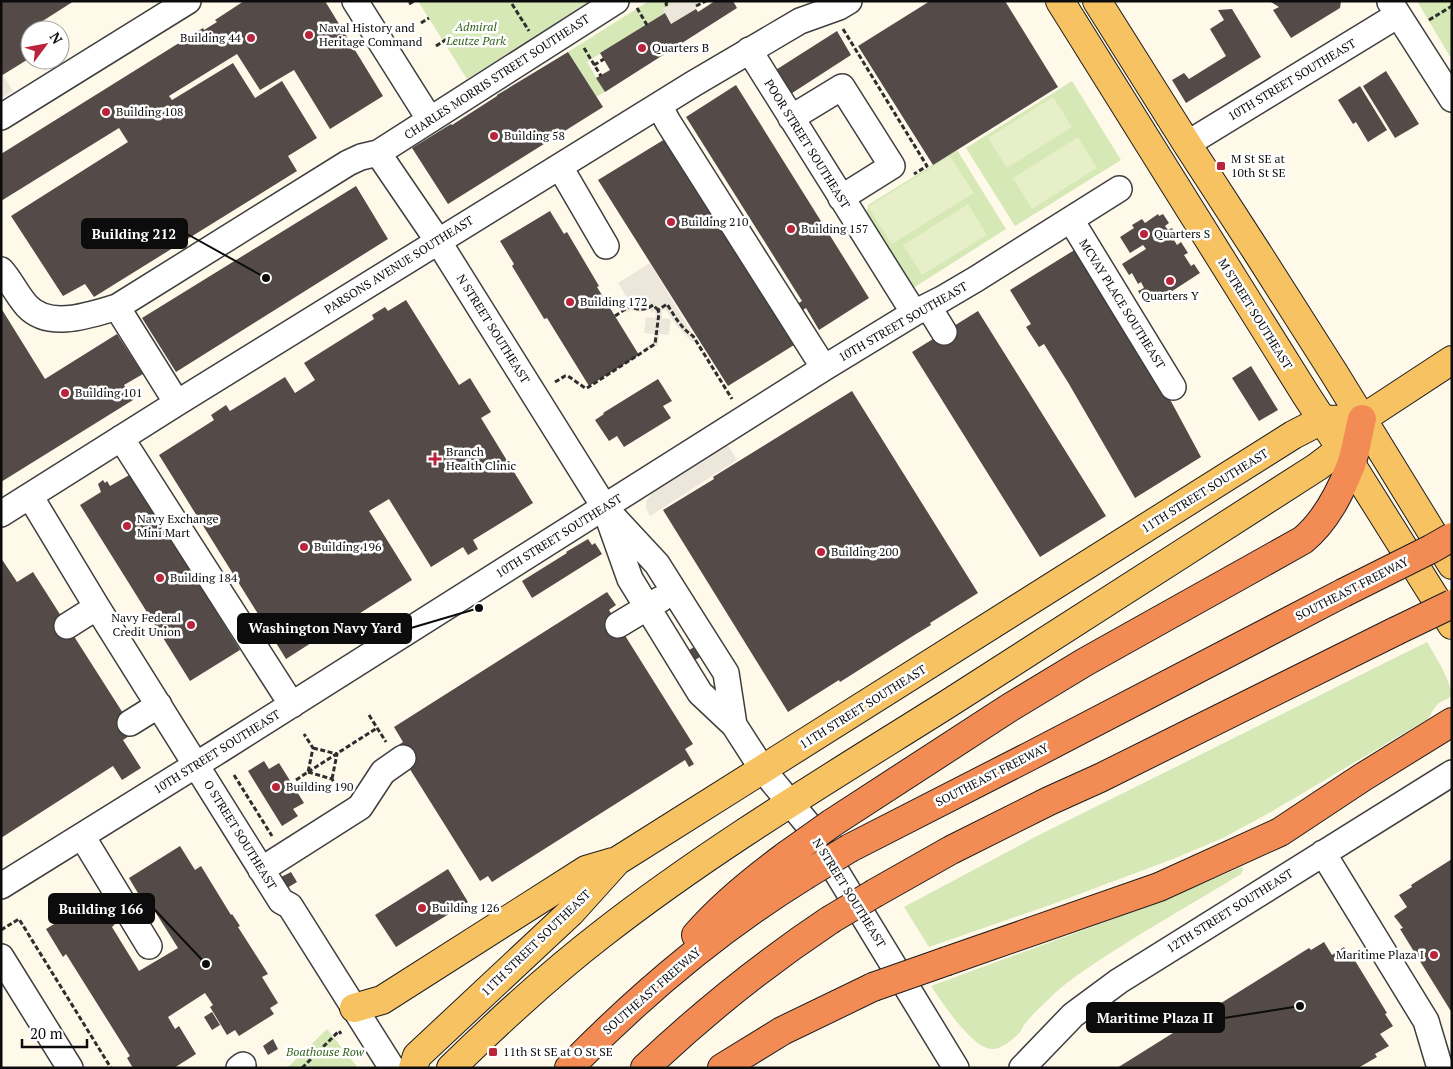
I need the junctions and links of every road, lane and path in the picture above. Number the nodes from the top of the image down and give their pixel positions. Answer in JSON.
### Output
{"nodes":[{"id":1,"x":188,"y":1,"type":"edge"},
{"id":2,"x":355,"y":1,"type":"edge"},
{"id":3,"x":414,"y":1,"type":"edge"},
{"id":4,"x":667,"y":1,"type":"edge"},
{"id":5,"x":706,"y":1,"type":"edge"},
{"id":6,"x":816,"y":1,"type":"edge"},
{"id":7,"x":849,"y":1,"type":"edge"},
{"id":8,"x":1060,"y":1,"type":"edge"},
{"id":9,"x":1096,"y":1,"type":"edge"},
{"id":10,"x":626,"y":3,"type":"edge"},
{"id":11,"x":409,"y":4,"type":"dead end"},
{"id":12,"x":667,"y":6,"type":"dead end"},
{"id":13,"x":696,"y":6,"type":"dead end"},
{"id":14,"x":1452,"y":6,"type":"edge"},
{"id":15,"x":1394,"y":8,"type":"edge"},
{"id":16,"x":429,"y":18,"type":"dead end"},
{"id":17,"x":800,"y":21,"type":"junction"},
{"id":18,"x":1426,"y":22,"type":"dead end"},
{"id":19,"x":421,"y":23,"type":"dead end"},
{"id":20,"x":647,"y":25,"type":"dead end"},
{"id":21,"x":450,"y":37,"type":"dead end"},
{"id":22,"x":579,"y":41,"type":"dead end"},
{"id":23,"x":436,"y":46,"type":"dead end"},
{"id":24,"x":749,"y":50,"type":"junction"},
{"id":25,"x":604,"y":59,"type":"dead end"},
{"id":26,"x":594,"y":65,"type":"junction"},
{"id":27,"x":601,"y":76,"type":"dead end"},
{"id":28,"x":1452,"y":99,"type":"edge"},
{"id":29,"x":660,"y":105,"type":"junction"},
{"id":30,"x":1,"y":117,"type":"edge"},
{"id":31,"x":791,"y":118,"type":"junction"},
{"id":32,"x":430,"y":120,"type":"junction"},
{"id":33,"x":1186,"y":144,"type":"junction"},
{"id":34,"x":378,"y":153,"type":"junction"},
{"id":35,"x":560,"y":166,"type":"junction"},
{"id":36,"x":1119,"y":189,"type":"dead end"},
{"id":37,"x":841,"y":198,"type":"junction"},
{"id":38,"x":1071,"y":220,"type":"junction"},
{"id":39,"x":438,"y":240,"type":"junction"},
{"id":40,"x":606,"y":246,"type":"dead end"},
{"id":41,"x":1,"y":270,"type":"edge"},
{"id":42,"x":117,"y":307,"type":"junction"},
{"id":43,"x":658,"y":310,"type":"junction"},
{"id":44,"x":921,"y":310,"type":"junction"},
{"id":45,"x":615,"y":316,"type":"dead end"},
{"id":46,"x":944,"y":332,"type":"dead end"},
{"id":47,"x":1452,"y":360,"type":"edge"},
{"id":48,"x":824,"y":368,"type":"junction"},
{"id":49,"x":555,"y":382,"type":"dead end"},
{"id":50,"x":1173,"y":387,"type":"dead end"},
{"id":51,"x":734,"y":401,"type":"dead end"},
{"id":52,"x":177,"y":403,"type":"junction"},
{"id":53,"x":1362,"y":419,"type":"junction"},
{"id":54,"x":1322,"y":420,"type":"junction"},
{"id":55,"x":121,"y":438,"type":"junction"},
{"id":56,"x":1346,"y":457,"type":"junction"},
{"id":57,"x":30,"y":496,"type":"junction"},
{"id":58,"x":605,"y":508,"type":"junction"},
{"id":59,"x":1,"y":514,"type":"edge"},
{"id":60,"x":1452,"y":536,"type":"edge"},
{"id":61,"x":1452,"y":566,"type":"edge"},
{"id":62,"x":675,"y":591,"type":"junction"},
{"id":63,"x":1452,"y":604,"type":"edge"},
{"id":64,"x":97,"y":607,"type":"junction"},
{"id":65,"x":647,"y":608,"type":"junction"},
{"id":66,"x":618,"y":625,"type":"dead end"},
{"id":67,"x":1452,"y":625,"type":"edge"},
{"id":68,"x":67,"y":626,"type":"dead end"},
{"id":69,"x":292,"y":704,"type":"junction"},
{"id":70,"x":159,"y":705,"type":"junction"},
{"id":71,"x":369,"y":715,"type":"dead end"},
{"id":72,"x":1452,"y":722,"type":"edge"},
{"id":73,"x":130,"y":724,"type":"dead end"},
{"id":74,"x":734,"y":725,"type":"junction"},
{"id":75,"x":377,"y":728,"type":"junction"},
{"id":76,"x":304,"y":734,"type":"dead end"},
{"id":77,"x":313,"y":748,"type":"junction"},
{"id":78,"x":395,"y":751,"type":"joint"},
{"id":79,"x":337,"y":754,"type":"junction"},
{"id":80,"x":197,"y":765,"type":"junction"},
{"id":81,"x":763,"y":770,"type":"junction"},
{"id":82,"x":308,"y":772,"type":"junction"},
{"id":83,"x":1452,"y":773,"type":"edge"},
{"id":84,"x":234,"y":775,"type":"dead end"},
{"id":85,"x":332,"y":779,"type":"junction"},
{"id":86,"x":296,"y":780,"type":"dead end"},
{"id":87,"x":790,"y":803,"type":"junction"},
{"id":88,"x":353,"y":812,"type":"junction"},
{"id":89,"x":82,"y":836,"type":"junction"},
{"id":90,"x":272,"y":837,"type":"dead end"},
{"id":91,"x":1323,"y":852,"type":"junction"},
{"id":92,"x":617,"y":861,"type":"junction"},
{"id":93,"x":262,"y":870,"type":"junction"},
{"id":94,"x":1,"y":886,"type":"edge"},
{"id":95,"x":1,"y":930,"type":"edge"},
{"id":96,"x":149,"y":946,"type":"dead end"},
{"id":97,"x":1,"y":957,"type":"edge"},
{"id":98,"x":650,"y":990,"type":"junction"},
{"id":99,"x":354,"y":1008,"type":"junction"},
{"id":100,"x":339,"y":1031,"type":"dead end"},
{"id":101,"x":70,"y":1068,"type":"edge"},
{"id":102,"x":111,"y":1068,"type":"edge"},
{"id":103,"x":302,"y":1068,"type":"edge"},
{"id":104,"x":392,"y":1068,"type":"edge"},
{"id":105,"x":413,"y":1068,"type":"edge"},
{"id":106,"x":451,"y":1068,"type":"edge"},
{"id":107,"x":569,"y":1068,"type":"edge"},
{"id":108,"x":645,"y":1068,"type":"edge"},
{"id":109,"x":722,"y":1068,"type":"edge"},
{"id":110,"x":956,"y":1068,"type":"edge"},
{"id":111,"x":1022,"y":1068,"type":"edge"},
{"id":112,"x":1440,"y":1068,"type":"edge"}],
"edges":[{"from":1,"to":30,"type":"street"},
{"from":2,"to":32,"type":"street"},
{"from":3,"to":11,"type":"path"},
{"from":4,"to":12,"type":"path"},
{"from":5,"to":13,"type":"path"},
{"from":6,"to":17,"type":"street","name":"PARSONS AVENUE SOUTHEAST"},
{"from":7,"to":17,"type":"street","name":"PARSONS AVENUE SOUTHEAST"},
{"from":8,"to":54,"type":"main road","name":"M STREET SOUTHEAST"},
{"from":9,"to":33,"type":"main road"},
{"from":10,"to":20,"type":"path"},
{"from":10,"to":32,"type":"street","name":"CHARLES MORRIS STREET SOUTHEAST"},
{"from":14,"to":18,"type":"path"},
{"from":15,"to":28,"type":"street"},
{"from":15,"to":33,"type":"street","name":"10TH STREET SOUTHEAST"},
{"from":16,"to":19,"type":"path"},
{"from":17,"to":24,"type":"street","name":"PARSONS AVENUE SOUTHEAST"},
{"from":21,"to":23,"type":"path"},
{"from":22,"to":26,"type":"path"},
{"from":24,"to":29,"type":"street","name":"PARSONS AVENUE SOUTHEAST"},
{"from":24,"to":31,"type":"street","name":"POOR STREET SOUTHEAST"},
{"from":25,"to":26,"type":"path"},
{"from":26,"to":27,"type":"path"},
{"from":29,"to":35,"type":"street","name":"PARSONS AVENUE SOUTHEAST"},
{"from":29,"to":48,"type":"street"},
{"from":31,"to":37,"type":"street","name":"POOR STREET SOUTHEAST"},
{"from":31,"to":37,"type":"street"},
{"from":32,"to":34,"type":"street","name":"CHARLES MORRIS STREET SOUTHEAST"},
{"from":33,"to":53,"type":"main road"},
{"from":34,"to":39,"type":"street","name":"N STREET SOUTHEAST"},
{"from":34,"to":42,"type":"street","name":"CHARLES MORRIS STREET SOUTHEAST"},
{"from":35,"to":39,"type":"street","name":"PARSONS AVENUE SOUTHEAST"},
{"from":35,"to":40,"type":"street"},
{"from":36,"to":38,"type":"street","name":"10TH STREET SOUTHEAST"},
{"from":37,"to":44,"type":"street","name":"POOR STREET SOUTHEAST"},
{"from":38,"to":44,"type":"street","name":"10TH STREET SOUTHEAST"},
{"from":38,"to":50,"type":"street","name":"MCVAY PLACE SOUTHEAST"},
{"from":39,"to":52,"type":"street","name":"PARSONS AVENUE SOUTHEAST"},
{"from":39,"to":58,"type":"street","name":"N STREET SOUTHEAST"},
{"from":41,"to":42,"type":"street","name":"CHARLES MORRIS STREET SOUTHEAST"},
{"from":42,"to":52,"type":"street"},
{"from":43,"to":45,"type":"path"},
{"from":43,"to":49,"type":"path"},
{"from":43,"to":51,"type":"path"},
{"from":44,"to":46,"type":"street","name":"POOR STREET SOUTHEAST"},
{"from":44,"to":48,"type":"street","name":"10TH STREET SOUTHEAST"},
{"from":47,"to":53,"type":"main road"},
{"from":48,"to":58,"type":"street","name":"10TH STREET SOUTHEAST"},
{"from":52,"to":55,"type":"street","name":"PARSONS AVENUE SOUTHEAST"},
{"from":53,"to":54,"type":"main road","name":"11TH STREET SOUTHEAST"},
{"from":53,"to":56,"type":"highway"},
{"from":53,"to":61,"type":"main road"},
{"from":54,"to":56,"type":"main road","name":"M STREET SOUTHEAST"},
{"from":54,"to":81,"type":"main road","name":"11TH STREET SOUTHEAST"},
{"from":55,"to":57,"type":"street","name":"PARSONS AVENUE SOUTHEAST"},
{"from":55,"to":69,"type":"street"},
{"from":56,"to":67,"type":"main road","name":"M STREET SOUTHEAST"},
{"from":56,"to":87,"type":"main road"},
{"from":56,"to":98,"type":"highway","bridge":true},
{"from":57,"to":59,"type":"street","name":"PARSONS AVENUE SOUTHEAST"},
{"from":57,"to":64,"type":"street","name":"O STREET SOUTHEAST"},
{"from":58,"to":62,"type":"street","name":"N STREET SOUTHEAST"},
{"from":58,"to":65,"type":"street","name":"N STREET SOUTHEAST"},
{"from":58,"to":69,"type":"street","name":"10TH STREET SOUTHEAST"},
{"from":60,"to":98,"type":"highway","name":"SOUTHEAST FREEWAY","bridge":true},
{"from":62,"to":65,"type":"street"},
{"from":62,"to":74,"type":"street","name":"N STREET SOUTHEAST"},
{"from":63,"to":108,"type":"highway","bridge":true},
{"from":64,"to":68,"type":"street"},
{"from":64,"to":70,"type":"street","name":"O STREET SOUTHEAST"},
{"from":65,"to":66,"type":"street"},
{"from":65,"to":74,"type":"street","name":"N STREET SOUTHEAST"},
{"from":69,"to":80,"type":"street","name":"10TH STREET SOUTHEAST"},
{"from":70,"to":73,"type":"street"},
{"from":70,"to":80,"type":"street","name":"O STREET SOUTHEAST"},
{"from":71,"to":75,"type":"path"},
{"from":72,"to":109,"type":"highway","bridge":true},
{"from":74,"to":81,"type":"street","name":"N STREET SOUTHEAST"},
{"from":75,"to":78,"type":"path"},
{"from":75,"to":79,"type":"path"},
{"from":76,"to":77,"type":"path"},
{"from":77,"to":79,"type":"path"},
{"from":77,"to":82,"type":"path"},
{"from":78,"to":88,"type":"street"},
{"from":79,"to":82,"type":"path"},
{"from":79,"to":85,"type":"path"},
{"from":80,"to":89,"type":"street","name":"10TH STREET SOUTHEAST"},
{"from":80,"to":93,"type":"street","name":"O STREET SOUTHEAST"},
{"from":81,"to":87,"type":"street","name":"N STREET SOUTHEAST"},
{"from":81,"to":92,"type":"main road","name":"11TH STREET SOUTHEAST"},
{"from":82,"to":85,"type":"path"},
{"from":82,"to":86,"type":"path"},
{"from":83,"to":91,"type":"street","name":"12TH STREET SOUTHEAST"},
{"from":84,"to":90,"type":"path"},
{"from":85,"to":88,"type":"path"},
{"from":87,"to":106,"type":"main road"},
{"from":87,"to":110,"type":"street","name":"N STREET SOUTHEAST"},
{"from":88,"to":93,"type":"street"},
{"from":89,"to":94,"type":"street","name":"10TH STREET SOUTHEAST"},
{"from":89,"to":96,"type":"street"},
{"from":91,"to":111,"type":"street","name":"12TH STREET SOUTHEAST"},
{"from":91,"to":112,"type":"street"},
{"from":92,"to":99,"type":"main road"},
{"from":92,"to":105,"type":"main road","name":"11TH STREET SOUTHEAST"},
{"from":93,"to":99,"type":"street","name":"O STREET SOUTHEAST"},
{"from":95,"to":102,"type":"path"},
{"from":97,"to":101,"type":"street"},
{"from":98,"to":107,"type":"highway","name":"SOUTHEAST FREEWAY"},
{"from":99,"to":104,"type":"street","name":"O STREET SOUTHEAST"},
{"from":100,"to":103,"type":"path"}]}
